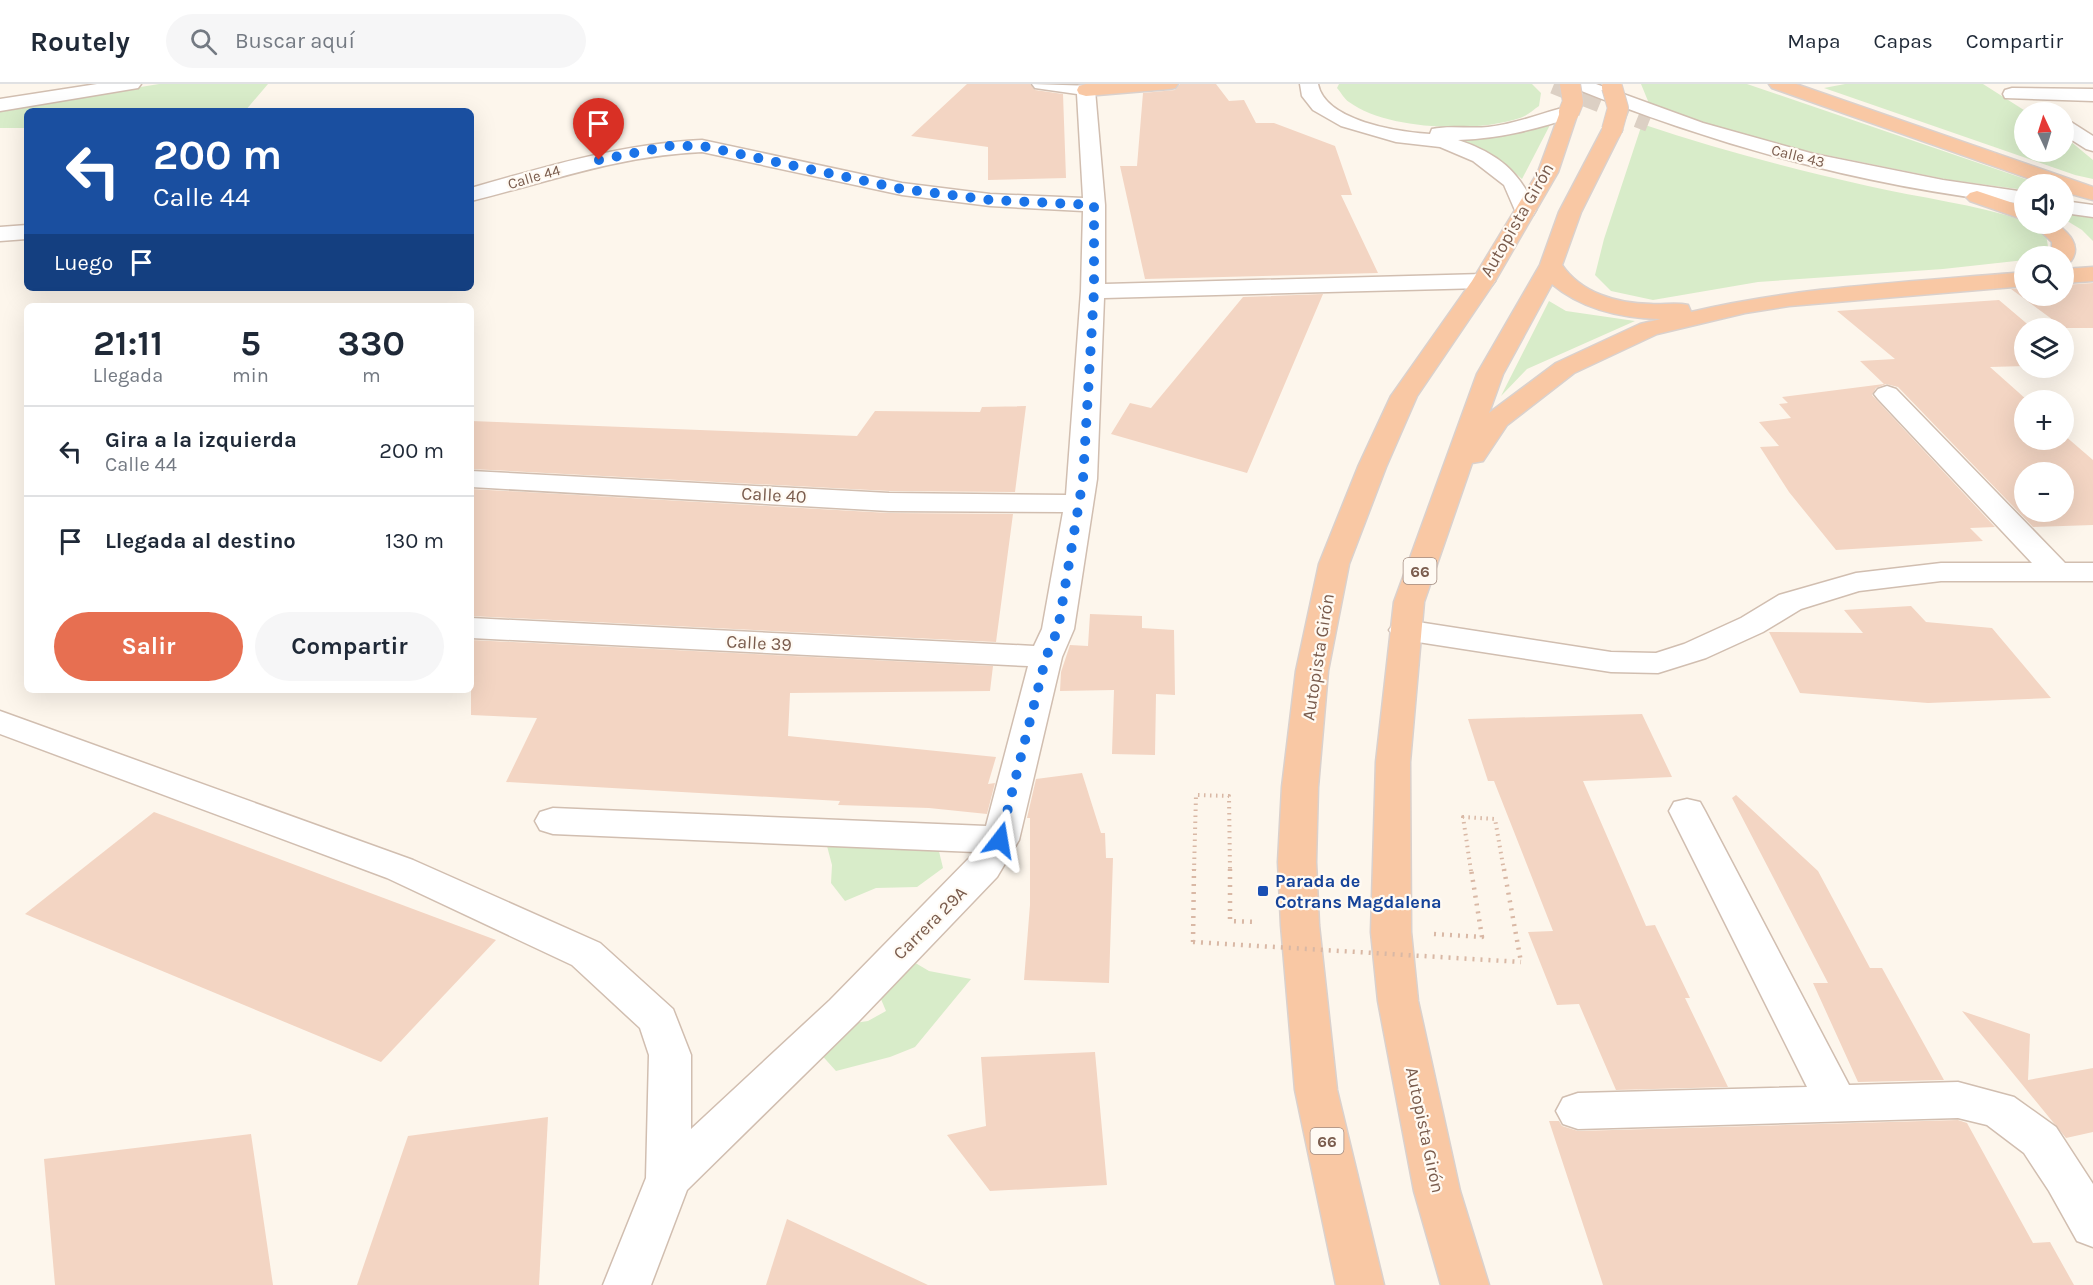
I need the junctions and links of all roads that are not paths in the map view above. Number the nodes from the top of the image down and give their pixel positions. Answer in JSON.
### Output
{"nodes":[{"id":1,"x":132,"y":84,"type":"edge"},
{"id":2,"x":1041,"y":84,"type":"edge"},
{"id":3,"x":1169,"y":84,"type":"edge"},
{"id":4,"x":1309,"y":84,"type":"edge"},
{"id":5,"x":1328,"y":84,"type":"edge"},
{"id":6,"x":1570,"y":84,"type":"edge"},
{"id":7,"x":1580,"y":84,"type":"edge"},
{"id":8,"x":1778,"y":84,"type":"edge"},
{"id":9,"x":1611,"y":86,"type":"edge"},
{"id":10,"x":2005,"y":89,"type":"edge"},
{"id":11,"x":1086,"y":90,"type":"junction"},
{"id":12,"x":2093,"y":95,"type":"edge"},
{"id":13,"x":2026,"y":102,"type":"edge"},
{"id":14,"x":0,"y":105,"type":"edge"},
{"id":15,"x":1569,"y":112,"type":"junction"},
{"id":16,"x":1649,"y":122,"type":"tunnel mouth"},
{"id":17,"x":2074,"y":133,"type":"edge"},
{"id":18,"x":2093,"y":145,"type":"edge"},
{"id":19,"x":2075,"y":191,"type":"edge"},
{"id":20,"x":474,"y":194,"type":"edge"},
{"id":21,"x":2014,"y":196,"type":"edge"},
{"id":22,"x":1977,"y":197,"type":"junction"},
{"id":23,"x":2014,"y":202,"type":"edge"},
{"id":24,"x":2093,"y":204,"type":"edge"},
{"id":25,"x":1094,"y":205,"type":"junction"},
{"id":26,"x":2074,"y":208,"type":"edge"},
{"id":27,"x":1525,"y":210,"type":"junction"},
{"id":28,"x":2014,"y":210,"type":"edge"},
{"id":29,"x":2093,"y":211,"type":"edge"},
{"id":30,"x":24,"y":232,"type":"edge"},
{"id":31,"x":0,"y":234,"type":"edge"},
{"id":32,"x":2055,"y":234,"type":"edge"},
{"id":33,"x":2062,"y":246,"type":"edge"},
{"id":34,"x":1551,"y":265,"type":"junction"},
{"id":35,"x":2014,"y":272,"type":"edge"},
{"id":36,"x":2093,"y":274,"type":"edge"},
{"id":37,"x":2074,"y":275,"type":"edge"},
{"id":38,"x":1483,"y":280,"type":"junction"},
{"id":39,"x":2014,"y":280,"type":"edge"},
{"id":40,"x":1094,"y":291,"type":"junction"},
{"id":41,"x":1887,"y":394,"type":"dead end"},
{"id":42,"x":474,"y":479,"type":"edge"},
{"id":43,"x":1451,"y":486,"type":"junction"},
{"id":44,"x":1078,"y":504,"type":"junction"},
{"id":45,"x":2057,"y":572,"type":"junction"},
{"id":46,"x":2093,"y":572,"type":"edge"},
{"id":47,"x":474,"y":628,"type":"edge"},
{"id":48,"x":1405,"y":630,"type":"junction"},
{"id":49,"x":1046,"y":657,"type":"junction"},
{"id":50,"x":0,"y":722,"type":"edge"},
{"id":51,"x":1687,"y":811,"type":"dead end"},
{"id":52,"x":553,"y":821,"type":"dead end"},
{"id":53,"x":1000,"y":840,"type":"junction"},
{"id":54,"x":1837,"y":1104,"type":"junction"},
{"id":55,"x":1578,"y":1112,"type":"dead end"},
{"id":56,"x":669,"y":1178,"type":"junction"},
{"id":57,"x":2093,"y":1227,"type":"edge"},
{"id":58,"x":627,"y":1285,"type":"edge"},
{"id":59,"x":1360,"y":1285,"type":"edge"},
{"id":60,"x":1465,"y":1285,"type":"edge"}],
"edges":[{"from":1,"to":14,"type":"street"},
{"from":2,"to":11,"type":"street"},
{"from":3,"to":11,"type":"highway"},
{"from":4,"to":27,"type":"street"},
{"from":5,"to":15,"type":"street"},
{"from":6,"to":15,"type":"highway","name":"Autopista Girón","number":"66","bridge":true},
{"from":7,"to":21,"type":"street","name":"Calle 43"},
{"from":8,"to":19,"type":"highway"},
{"from":9,"to":34,"type":"highway","name":"Autopista Girón","number":"66","bridge":true},
{"from":10,"to":12,"type":"street"},
{"from":10,"to":13,"type":"street"},
{"from":11,"to":25,"type":"street","name":"Carrera 29A"},
{"from":15,"to":27,"type":"highway","name":"Autopista Girón","number":"66"},
{"from":16,"to":22,"type":"street","name":"Calle 43"},
{"from":17,"to":18,"type":"street"},
{"from":19,"to":24,"type":"street"},
{"from":20,"to":25,"type":"street","name":"Calle 44"},
{"from":22,"to":23,"type":"street","name":"Calle 43"},
{"from":22,"to":28,"type":"highway"},
{"from":25,"to":40,"type":"street","name":"Carrera 29A"},
{"from":26,"to":29,"type":"street"},
{"from":27,"to":38,"type":"highway","name":"Autopista Girón","number":"66"},
{"from":30,"to":31,"type":"street"},
{"from":32,"to":33,"type":"highway"},
{"from":34,"to":35,"type":"highway"},
{"from":34,"to":43,"type":"highway","name":"Autopista Girón","number":"66"},
{"from":36,"to":37,"type":"highway"},
{"from":38,"to":40,"type":"street"},
{"from":38,"to":59,"type":"highway","name":"Autopista Girón","number":"66"},
{"from":39,"to":43,"type":"highway"},
{"from":40,"to":44,"type":"street","name":"Carrera 29A"},
{"from":41,"to":45,"type":"street"},
{"from":42,"to":44,"type":"street","name":"Calle 40"},
{"from":43,"to":48,"type":"highway","name":"Autopista Girón","number":"66"},
{"from":44,"to":49,"type":"street","name":"Carrera 29A"},
{"from":45,"to":46,"type":"street"},
{"from":45,"to":48,"type":"street"},
{"from":47,"to":49,"type":"street","name":"Calle 39"},
{"from":48,"to":60,"type":"highway","name":"Autopista Girón","number":"66"},
{"from":49,"to":53,"type":"street","name":"Carrera 29A"},
{"from":50,"to":56,"type":"street"},
{"from":51,"to":54,"type":"street"},
{"from":52,"to":53,"type":"street"},
{"from":53,"to":56,"type":"street","name":"Carrera 29A"},
{"from":54,"to":55,"type":"street"},
{"from":54,"to":57,"type":"street"},
{"from":56,"to":58,"type":"street"}]}
